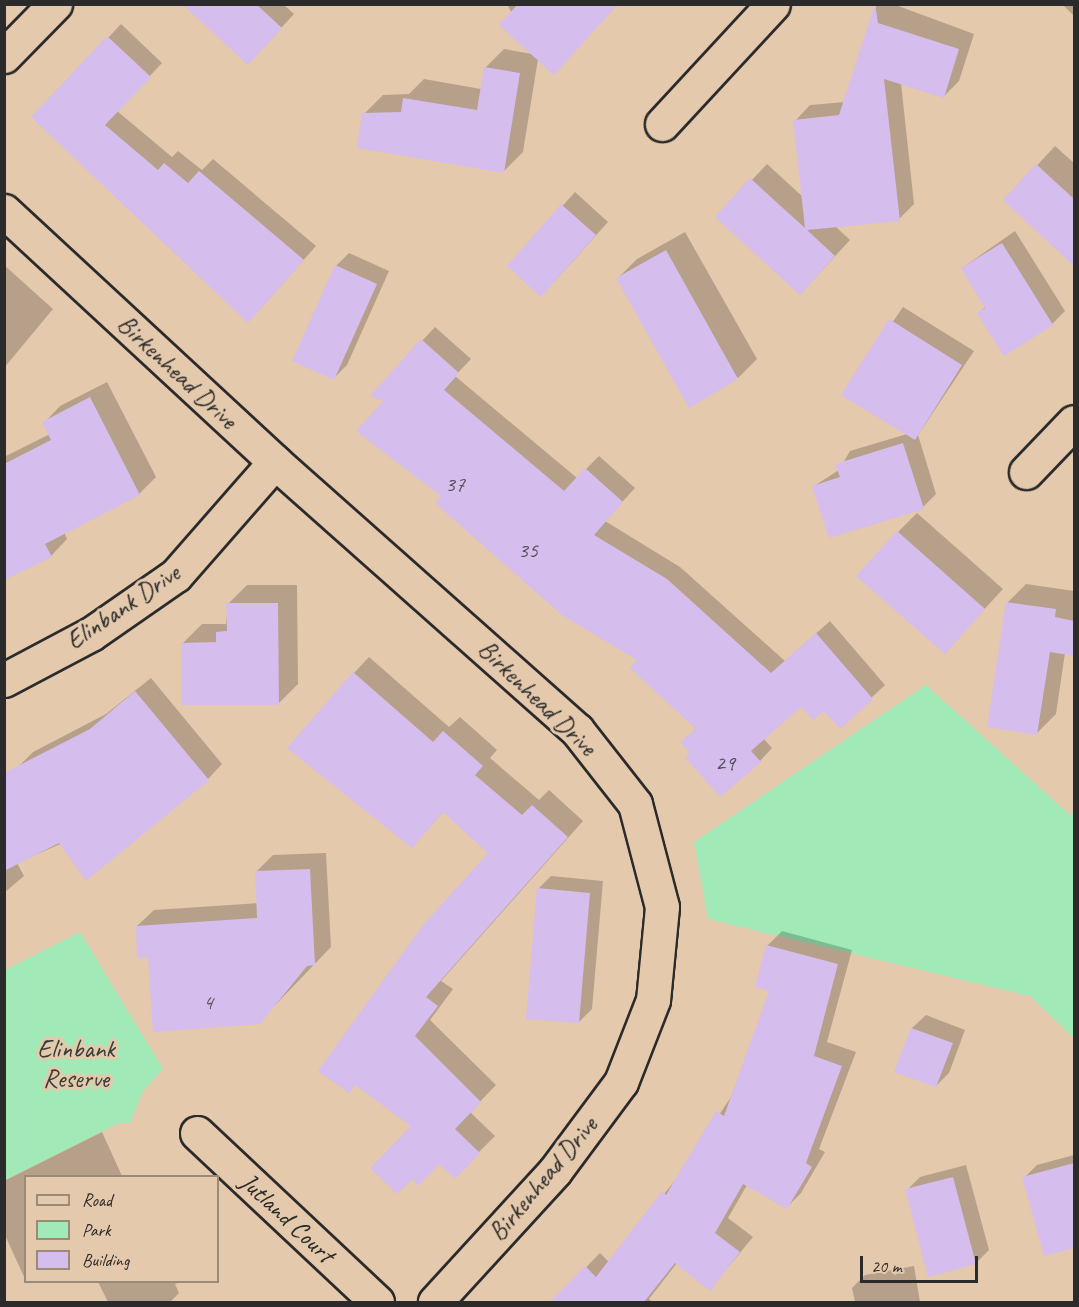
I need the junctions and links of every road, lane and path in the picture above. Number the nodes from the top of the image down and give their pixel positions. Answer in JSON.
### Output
{"nodes":[{"id":1,"x":55,"y":4,"type":"edge"},
{"id":2,"x":773,"y":4,"type":"edge"},
{"id":3,"x":4,"y":56,"type":"edge"},
{"id":4,"x":662,"y":124,"type":"dead end"},
{"id":5,"x":4,"y":211,"type":"edge"},
{"id":6,"x":1074,"y":422,"type":"edge"},
{"id":7,"x":275,"y":462,"type":"junction"},
{"id":8,"x":1026,"y":472,"type":"dead end"},
{"id":9,"x":4,"y":680,"type":"edge"},
{"id":10,"x":197,"y":1134,"type":"dead end"},
{"id":11,"x":377,"y":1302,"type":"edge"},
{"id":12,"x":435,"y":1302,"type":"edge"}],
"edges":[{"from":1,"to":3,"type":"street"},
{"from":2,"to":4,"type":"street"},
{"from":5,"to":7,"type":"street","name":"Birkenhead Drive"},
{"from":6,"to":8,"type":"street"},
{"from":7,"to":9,"type":"street","name":"Elinbank Drive"},
{"from":7,"to":12,"type":"street","name":"Birkenhead Drive"},
{"from":10,"to":11,"type":"street","name":"Jutland Court"}]}
